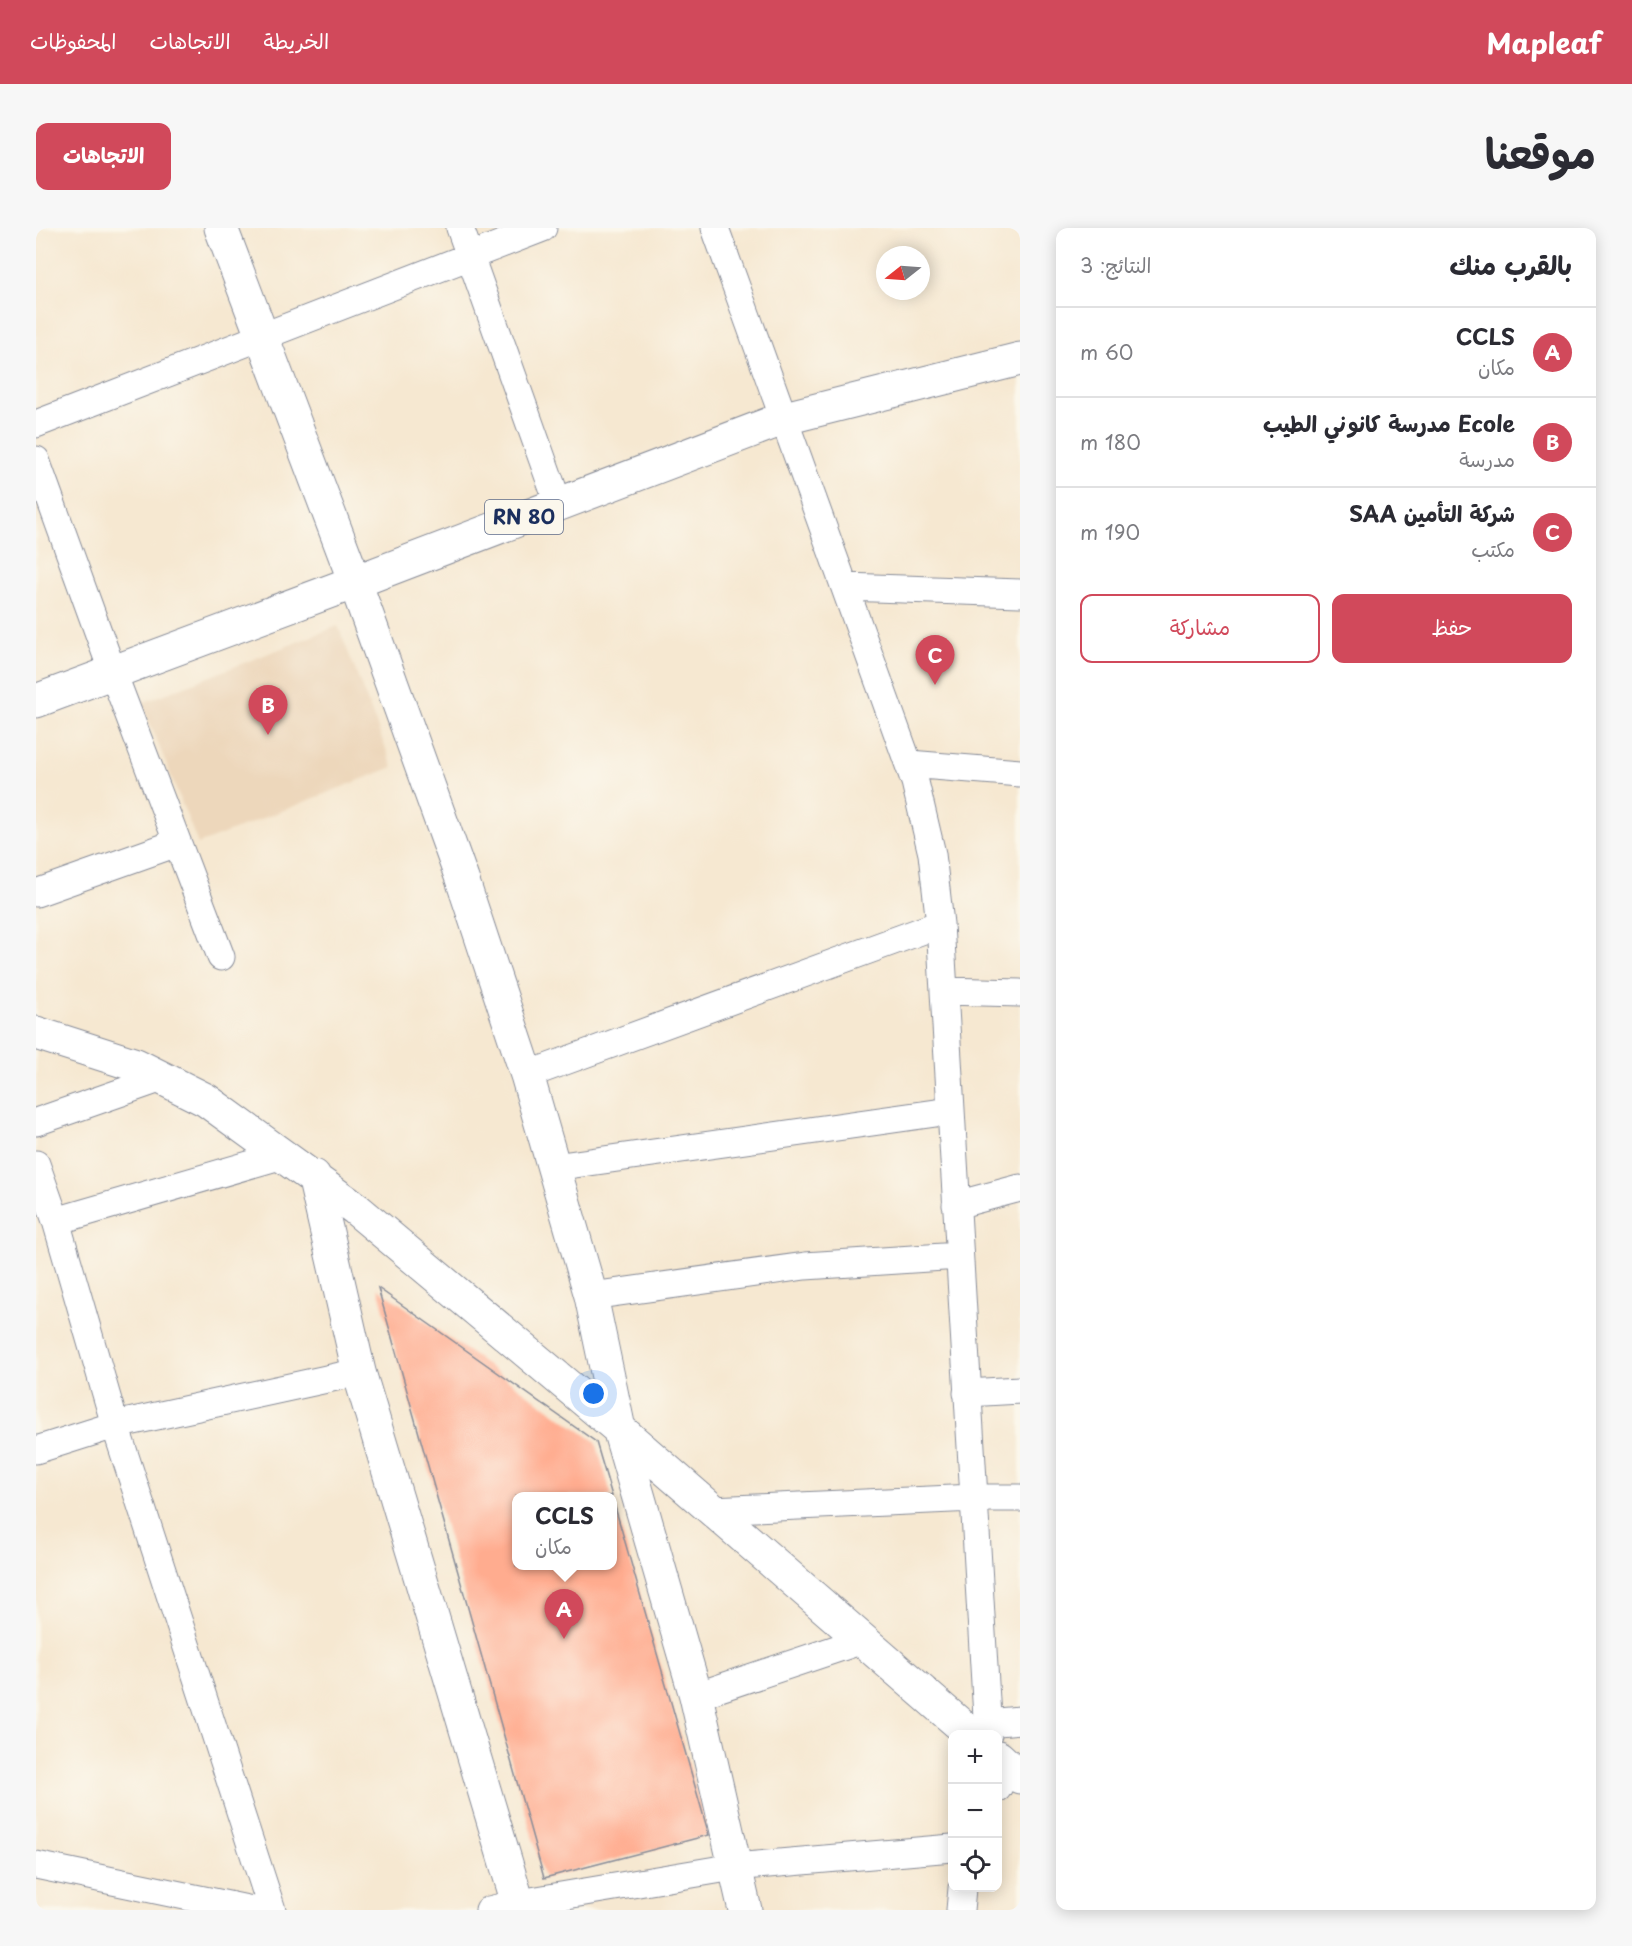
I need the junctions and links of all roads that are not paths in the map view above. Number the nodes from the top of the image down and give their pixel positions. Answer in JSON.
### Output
{"nodes":[{"id":1,"x":221,"y":228,"type":"edge"},
{"id":2,"x":460,"y":228,"type":"edge"},
{"id":3,"x":543,"y":228,"type":"edge"},
{"id":4,"x":715,"y":228,"type":"edge"},
{"id":5,"x":469,"y":256,"type":"junction"},
{"id":6,"x":263,"y":337,"type":"junction"},
{"id":7,"x":1020,"y":359,"type":"edge"},
{"id":8,"x":785,"y":418,"type":"junction"},
{"id":9,"x":36,"y":424,"type":"edge"},
{"id":10,"x":36,"y":460,"type":"edge"},
{"id":11,"x":558,"y":503,"type":"junction"},
{"id":12,"x":356,"y":582,"type":"junction"},
{"id":13,"x":845,"y":587,"type":"junction"},
{"id":14,"x":1020,"y":593,"type":"edge"},
{"id":15,"x":112,"y":673,"type":"junction"},
{"id":16,"x":36,"y":701,"type":"edge"},
{"id":17,"x":909,"y":764,"type":"junction"},
{"id":18,"x":1020,"y":773,"type":"edge"},
{"id":19,"x":177,"y":843,"type":"junction"},
{"id":20,"x":36,"y":893,"type":"edge"},
{"id":21,"x":940,"y":924,"type":"junction"},
{"id":22,"x":220,"y":957,"type":"dead end"},
{"id":23,"x":944,"y":991,"type":"junction"},
{"id":24,"x":1020,"y":993,"type":"edge"},
{"id":25,"x":36,"y":1033,"type":"edge"},
{"id":26,"x":527,"y":1075,"type":"junction"},
{"id":27,"x":162,"y":1078,"type":"junction"},
{"id":28,"x":950,"y":1111,"type":"junction"},
{"id":29,"x":36,"y":1122,"type":"edge"},
{"id":30,"x":283,"y":1155,"type":"junction"},
{"id":31,"x":36,"y":1164,"type":"edge"},
{"id":32,"x":554,"y":1167,"type":"junction"},
{"id":33,"x":314,"y":1176,"type":"junction"},
{"id":34,"x":1020,"y":1188,"type":"edge"},
{"id":35,"x":956,"y":1205,"type":"junction"},
{"id":36,"x":56,"y":1221,"type":"junction"},
{"id":37,"x":959,"y":1256,"type":"junction"},
{"id":38,"x":591,"y":1296,"type":"junction"},
{"id":39,"x":359,"y":1372,"type":"junction"},
{"id":40,"x":1020,"y":1390,"type":"edge"},
{"id":41,"x":967,"y":1393,"type":"junction"},
{"id":42,"x":115,"y":1425,"type":"junction"},
{"id":43,"x":619,"y":1429,"type":"junction"},
{"id":44,"x":36,"y":1450,"type":"edge"},
{"id":45,"x":974,"y":1498,"type":"junction"},
{"id":46,"x":1020,"y":1498,"type":"edge"},
{"id":47,"x":712,"y":1510,"type":"junction"},
{"id":48,"x":863,"y":1640,"type":"junction"},
{"id":49,"x":696,"y":1696,"type":"junction"},
{"id":50,"x":1020,"y":1720,"type":"edge"},
{"id":51,"x":981,"y":1730,"type":"edge"},
{"id":52,"x":982,"y":1730,"type":"edge"},
{"id":53,"x":985,"y":1730,"type":"edge"},
{"id":54,"x":948,"y":1848,"type":"edge"},
{"id":55,"x":36,"y":1865,"type":"edge"},
{"id":56,"x":734,"y":1867,"type":"junction"},
{"id":57,"x":962,"y":1892,"type":"edge"},
{"id":58,"x":509,"y":1908,"type":"edge"},
{"id":59,"x":252,"y":1910,"type":"edge"},
{"id":60,"x":272,"y":1910,"type":"edge"},
{"id":61,"x":745,"y":1910,"type":"edge"},
{"id":62,"x":960,"y":1910,"type":"edge"}],
"edges":[{"from":1,"to":6,"type":"street"},
{"from":2,"to":5,"type":"street"},
{"from":3,"to":5,"type":"street"},
{"from":4,"to":8,"type":"street"},
{"from":5,"to":6,"type":"street"},
{"from":5,"to":11,"type":"street"},
{"from":6,"to":9,"type":"street"},
{"from":6,"to":12,"type":"street"},
{"from":7,"to":8,"type":"street","number":"RN 80"},
{"from":8,"to":11,"type":"street","number":"RN 80"},
{"from":8,"to":13,"type":"street"},
{"from":10,"to":15,"type":"street"},
{"from":11,"to":12,"type":"street","number":"RN 80"},
{"from":12,"to":15,"type":"street","number":"RN 80"},
{"from":12,"to":26,"type":"street"},
{"from":13,"to":14,"type":"street"},
{"from":13,"to":17,"type":"street"},
{"from":15,"to":16,"type":"street","number":"RN 80"},
{"from":15,"to":19,"type":"street"},
{"from":17,"to":18,"type":"street"},
{"from":17,"to":21,"type":"street"},
{"from":19,"to":20,"type":"street"},
{"from":19,"to":22,"type":"street"},
{"from":21,"to":23,"type":"street"},
{"from":21,"to":26,"type":"street"},
{"from":23,"to":24,"type":"street"},
{"from":23,"to":28,"type":"street"},
{"from":25,"to":27,"type":"street"},
{"from":26,"to":32,"type":"street"},
{"from":27,"to":29,"type":"street"},
{"from":27,"to":30,"type":"street"},
{"from":28,"to":32,"type":"street"},
{"from":28,"to":35,"type":"street"},
{"from":30,"to":33,"type":"street"},
{"from":30,"to":36,"type":"street"},
{"from":31,"to":36,"type":"street"},
{"from":32,"to":38,"type":"street"},
{"from":33,"to":39,"type":"street"},
{"from":33,"to":43,"type":"street"},
{"from":34,"to":35,"type":"street"},
{"from":35,"to":37,"type":"street"},
{"from":36,"to":42,"type":"street"},
{"from":37,"to":38,"type":"street"},
{"from":37,"to":41,"type":"street"},
{"from":38,"to":43,"type":"street"},
{"from":39,"to":42,"type":"street"},
{"from":39,"to":58,"type":"street"},
{"from":40,"to":41,"type":"street"},
{"from":41,"to":45,"type":"street"},
{"from":42,"to":44,"type":"street"},
{"from":42,"to":60,"type":"street"},
{"from":43,"to":47,"type":"street"},
{"from":43,"to":49,"type":"street"},
{"from":45,"to":46,"type":"street"},
{"from":45,"to":47,"type":"street"},
{"from":45,"to":52,"type":"street"},
{"from":47,"to":48,"type":"street"},
{"from":48,"to":49,"type":"street"},
{"from":48,"to":51,"type":"street"},
{"from":49,"to":56,"type":"street"},
{"from":50,"to":53,"type":"street"},
{"from":54,"to":56,"type":"street"},
{"from":55,"to":59,"type":"street"},
{"from":56,"to":58,"type":"street"},
{"from":56,"to":61,"type":"street"},
{"from":57,"to":62,"type":"street"}]}
